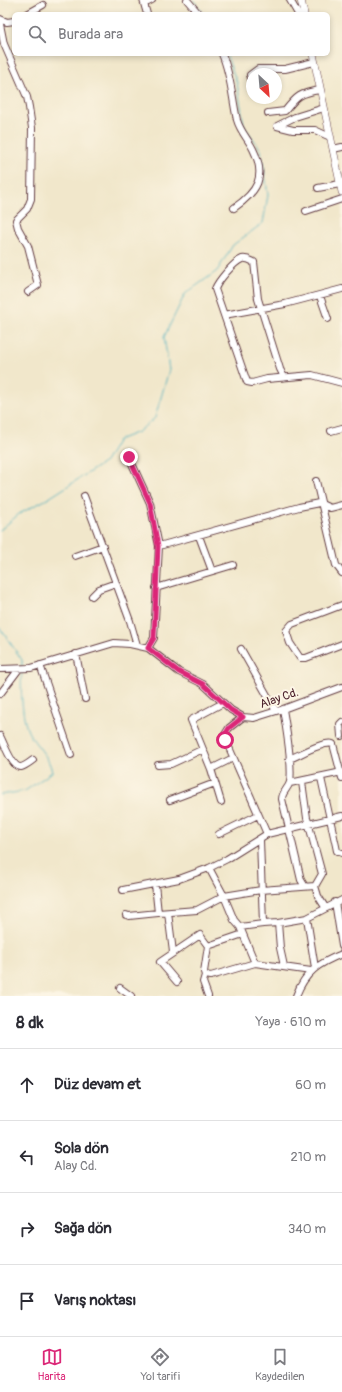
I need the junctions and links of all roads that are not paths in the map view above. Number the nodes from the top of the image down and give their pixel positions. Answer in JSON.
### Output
{"nodes":[{"id":1,"x":187,"y":0,"type":"edge"},
{"id":2,"x":290,"y":0,"type":"edge"},
{"id":3,"x":301,"y":0,"type":"edge"},
{"id":4,"x":148,"y":1,"type":"edge"},
{"id":5,"x":43,"y":5,"type":"dead end"},
{"id":6,"x":31,"y":12,"type":"edge"},
{"id":7,"x":147,"y":12,"type":"edge"},
{"id":8,"x":197,"y":12,"type":"edge"},
{"id":9,"x":299,"y":12,"type":"edge"},
{"id":10,"x":301,"y":12,"type":"edge"},
{"id":11,"x":0,"y":19,"type":"edge"},
{"id":12,"x":12,"y":21,"type":"edge"},
{"id":13,"x":0,"y":24,"type":"edge"},
{"id":14,"x":223,"y":56,"type":"edge"},
{"id":15,"x":313,"y":56,"type":"edge"},
{"id":16,"x":314,"y":62,"type":"junction"},
{"id":17,"x":282,"y":69,"type":"edge"},
{"id":18,"x":320,"y":90,"type":"junction"},
{"id":19,"x":324,"y":108,"type":"junction"},
{"id":20,"x":268,"y":113,"type":"dead end"},
{"id":21,"x":330,"y":137,"type":"junction"},
{"id":22,"x":342,"y":146,"type":"edge"},
{"id":23,"x":333,"y":149,"type":"junction"},
{"id":24,"x":340,"y":184,"type":"junction"},
{"id":25,"x":318,"y":188,"type":"dead end"},
{"id":26,"x":342,"y":192,"type":"edge"},
{"id":27,"x":342,"y":199,"type":"edge"},
{"id":28,"x":234,"y":208,"type":"dead end"},
{"id":29,"x":306,"y":211,"type":"dead end"},
{"id":30,"x":342,"y":289,"type":"edge"},
{"id":31,"x":28,"y":292,"type":"dead end"},
{"id":32,"x":320,"y":296,"type":"junction"},
{"id":33,"x":261,"y":309,"type":"junction"},
{"id":34,"x":224,"y":315,"type":"junction"},
{"id":35,"x":328,"y":319,"type":"dead end"},
{"id":36,"x":284,"y":377,"type":"junction"},
{"id":37,"x":342,"y":383,"type":"edge"},
{"id":38,"x":342,"y":428,"type":"edge"},
{"id":39,"x":331,"y":431,"type":"dead end"},
{"id":40,"x":129,"y":457,"type":"dead end"},
{"id":41,"x":316,"y":481,"type":"dead end"},
{"id":42,"x":84,"y":496,"type":"dead end"},
{"id":43,"x":321,"y":505,"type":"junction"},
{"id":44,"x":342,"y":505,"type":"edge"},
{"id":45,"x":199,"y":536,"type":"junction"},
{"id":46,"x":103,"y":546,"type":"junction"},
{"id":47,"x":158,"y":546,"type":"junction"},
{"id":48,"x":75,"y":556,"type":"dead end"},
{"id":49,"x":233,"y":564,"type":"dead end"},
{"id":50,"x":212,"y":571,"type":"junction"},
{"id":51,"x":342,"y":573,"type":"edge"},
{"id":52,"x":116,"y":583,"type":"junction"},
{"id":53,"x":156,"y":588,"type":"junction"},
{"id":54,"x":92,"y":596,"type":"dead end"},
{"id":55,"x":342,"y":605,"type":"edge"},
{"id":56,"x":342,"y":644,"type":"edge"},
{"id":57,"x":137,"y":645,"type":"junction"},
{"id":58,"x":148,"y":648,"type":"junction"},
{"id":59,"x":241,"y":649,"type":"dead end"},
{"id":60,"x":76,"y":654,"type":"junction"},
{"id":61,"x":40,"y":665,"type":"junction"},
{"id":62,"x":0,"y":669,"type":"edge"},
{"id":63,"x":18,"y":669,"type":"junction"},
{"id":64,"x":342,"y":687,"type":"edge"},
{"id":65,"x":0,"y":694,"type":"edge"},
{"id":66,"x":85,"y":698,"type":"dead end"},
{"id":67,"x":224,"y":703,"type":"junction"},
{"id":68,"x":280,"y":710,"type":"junction"},
{"id":69,"x":243,"y":717,"type":"junction"},
{"id":70,"x":342,"y":722,"type":"edge"},
{"id":71,"x":0,"y":736,"type":"edge"},
{"id":72,"x":341,"y":736,"type":"edge"},
{"id":73,"x":201,"y":750,"type":"junction"},
{"id":74,"x":72,"y":755,"type":"dead end"},
{"id":75,"x":233,"y":758,"type":"junction"},
{"id":76,"x":289,"y":759,"type":"junction"},
{"id":77,"x":33,"y":760,"type":"dead end"},
{"id":78,"x":158,"y":765,"type":"dead end"},
{"id":79,"x":210,"y":769,"type":"junction"},
{"id":80,"x":342,"y":774,"type":"edge"},
{"id":81,"x":321,"y":778,"type":"junction"},
{"id":82,"x":302,"y":782,"type":"junction"},
{"id":83,"x":215,"y":783,"type":"junction"},
{"id":84,"x":290,"y":783,"type":"junction"},
{"id":85,"x":170,"y":800,"type":"dead end"},
{"id":86,"x":221,"y":802,"type":"dead end"},
{"id":87,"x":258,"y":815,"type":"junction"},
{"id":88,"x":342,"y":816,"type":"edge"},
{"id":89,"x":330,"y":819,"type":"junction"},
{"id":90,"x":310,"y":825,"type":"junction"},
{"id":91,"x":290,"y":829,"type":"junction"},
{"id":92,"x":219,"y":834,"type":"dead end"},
{"id":93,"x":267,"y":834,"type":"junction"},
{"id":94,"x":260,"y":840,"type":"junction"},
{"id":95,"x":342,"y":853,"type":"edge"},
{"id":96,"x":209,"y":868,"type":"junction"},
{"id":97,"x":155,"y":884,"type":"junction"},
{"id":98,"x":304,"y":885,"type":"junction"},
{"id":99,"x":315,"y":886,"type":"junction"},
{"id":100,"x":123,"y":890,"type":"dead end"},
{"id":101,"x":261,"y":890,"type":"junction"},
{"id":102,"x":224,"y":896,"type":"junction"},
{"id":103,"x":342,"y":900,"type":"edge"},
{"id":104,"x":335,"y":902,"type":"junction"},
{"id":105,"x":325,"y":907,"type":"junction"},
{"id":106,"x":158,"y":913,"type":"junction"},
{"id":107,"x":168,"y":913,"type":"junction"},
{"id":108,"x":126,"y":915,"type":"dead end"},
{"id":109,"x":307,"y":918,"type":"junction"},
{"id":110,"x":278,"y":923,"type":"junction"},
{"id":111,"x":263,"y":924,"type":"junction"},
{"id":112,"x":240,"y":927,"type":"junction"},
{"id":113,"x":243,"y":934,"type":"junction"},
{"id":114,"x":208,"y":946,"type":"junction"},
{"id":115,"x":342,"y":946,"type":"edge"},
{"id":116,"x":173,"y":952,"type":"junction"},
{"id":117,"x":342,"y":954,"type":"edge"},
{"id":118,"x":255,"y":963,"type":"junction"},
{"id":119,"x":284,"y":966,"type":"junction"},
{"id":120,"x":313,"y":969,"type":"junction"},
{"id":121,"x":205,"y":975,"type":"junction"},
{"id":122,"x":177,"y":982,"type":"dead end"},
{"id":123,"x":120,"y":988,"type":"dead end"},
{"id":124,"x":131,"y":996,"type":"edge"},
{"id":125,"x":208,"y":996,"type":"edge"},
{"id":126,"x":296,"y":996,"type":"edge"}],
"edges":[{"from":1,"to":8,"type":"street"},
{"from":2,"to":9,"type":"street"},
{"from":3,"to":10,"type":"main road"},
{"from":4,"to":7,"type":"street"},
{"from":5,"to":6,"type":"street"},
{"from":11,"to":12,"type":"street"},
{"from":13,"to":31,"type":"street"},
{"from":14,"to":28,"type":"street"},
{"from":15,"to":16,"type":"main road"},
{"from":16,"to":17,"type":"street"},
{"from":16,"to":18,"type":"main road"},
{"from":18,"to":19,"type":"main road"},
{"from":18,"to":20,"type":"street"},
{"from":19,"to":21,"type":"main road"},
{"from":19,"to":21,"type":"street"},
{"from":21,"to":23,"type":"main road"},
{"from":22,"to":23,"type":"street"},
{"from":23,"to":24,"type":"main road"},
{"from":24,"to":25,"type":"street"},
{"from":24,"to":26,"type":"main road"},
{"from":27,"to":29,"type":"street"},
{"from":30,"to":32,"type":"street"},
{"from":32,"to":33,"type":"street"},
{"from":32,"to":35,"type":"street"},
{"from":33,"to":34,"type":"street"},
{"from":33,"to":34,"type":"street"},
{"from":33,"to":36,"type":"street"},
{"from":34,"to":36,"type":"street"},
{"from":36,"to":37,"type":"street"},
{"from":38,"to":39,"type":"street"},
{"from":40,"to":47,"type":"street"},
{"from":41,"to":43,"type":"street"},
{"from":42,"to":46,"type":"street"},
{"from":43,"to":44,"type":"street"},
{"from":43,"to":45,"type":"street"},
{"from":43,"to":51,"type":"street"},
{"from":45,"to":47,"type":"street"},
{"from":45,"to":50,"type":"street"},
{"from":46,"to":48,"type":"street"},
{"from":46,"to":52,"type":"street"},
{"from":47,"to":53,"type":"street"},
{"from":49,"to":50,"type":"street"},
{"from":50,"to":53,"type":"street"},
{"from":52,"to":54,"type":"street"},
{"from":52,"to":57,"type":"street"},
{"from":53,"to":58,"type":"street"},
{"from":55,"to":56,"type":"street"},
{"from":57,"to":58,"type":"street"},
{"from":57,"to":60,"type":"street"},
{"from":58,"to":67,"type":"street"},
{"from":59,"to":68,"type":"street"},
{"from":60,"to":61,"type":"street"},
{"from":60,"to":66,"type":"street"},
{"from":61,"to":63,"type":"street"},
{"from":61,"to":74,"type":"street"},
{"from":62,"to":63,"type":"street"},
{"from":63,"to":65,"type":"street"},
{"from":64,"to":68,"type":"street","name":"Alay Cd."},
{"from":67,"to":69,"type":"street"},
{"from":67,"to":73,"type":"street"},
{"from":68,"to":69,"type":"street","name":"Alay Cd."},
{"from":68,"to":76,"type":"street"},
{"from":69,"to":75,"type":"street"},
{"from":70,"to":72,"type":"street"},
{"from":71,"to":77,"type":"street"},
{"from":73,"to":78,"type":"street"},
{"from":73,"to":79,"type":"street"},
{"from":75,"to":79,"type":"street"},
{"from":75,"to":87,"type":"street"},
{"from":76,"to":80,"type":"street"},
{"from":76,"to":84,"type":"street"},
{"from":79,"to":83,"type":"street"},
{"from":80,"to":81,"type":"street"},
{"from":81,"to":82,"type":"street"},
{"from":81,"to":89,"type":"street"},
{"from":82,"to":84,"type":"street"},
{"from":82,"to":90,"type":"street"},
{"from":83,"to":85,"type":"street"},
{"from":83,"to":86,"type":"street"},
{"from":84,"to":91,"type":"street"},
{"from":87,"to":92,"type":"street"},
{"from":87,"to":93,"type":"street"},
{"from":88,"to":89,"type":"street"},
{"from":89,"to":90,"type":"street"},
{"from":89,"to":95,"type":"street"},
{"from":90,"to":91,"type":"street"},
{"from":90,"to":99,"type":"street"},
{"from":91,"to":93,"type":"street"},
{"from":91,"to":98,"type":"street"},
{"from":93,"to":94,"type":"street"},
{"from":94,"to":96,"type":"street"},
{"from":94,"to":101,"type":"street"},
{"from":96,"to":97,"type":"street"},
{"from":96,"to":102,"type":"street"},
{"from":97,"to":100,"type":"street"},
{"from":97,"to":106,"type":"street"},
{"from":98,"to":99,"type":"street"},
{"from":98,"to":101,"type":"street"},
{"from":99,"to":105,"type":"street"},
{"from":101,"to":102,"type":"street"},
{"from":101,"to":111,"type":"street"},
{"from":102,"to":107,"type":"street"},
{"from":102,"to":112,"type":"street"},
{"from":103,"to":104,"type":"street"},
{"from":104,"to":105,"type":"street"},
{"from":104,"to":115,"type":"street"},
{"from":105,"to":109,"type":"street"},
{"from":106,"to":107,"type":"street"},
{"from":106,"to":108,"type":"street"},
{"from":107,"to":116,"type":"street"},
{"from":109,"to":110,"type":"street"},
{"from":109,"to":120,"type":"street"},
{"from":110,"to":111,"type":"street"},
{"from":110,"to":119,"type":"street"},
{"from":111,"to":112,"type":"street"},
{"from":112,"to":113,"type":"street"},
{"from":113,"to":114,"type":"street"},
{"from":113,"to":118,"type":"street"},
{"from":114,"to":116,"type":"street"},
{"from":114,"to":121,"type":"street"},
{"from":116,"to":122,"type":"street"},
{"from":117,"to":120,"type":"street"},
{"from":118,"to":119,"type":"street"},
{"from":118,"to":121,"type":"street"},
{"from":119,"to":120,"type":"street"},
{"from":120,"to":126,"type":"street"},
{"from":121,"to":125,"type":"street"},
{"from":123,"to":124,"type":"street"}]}
